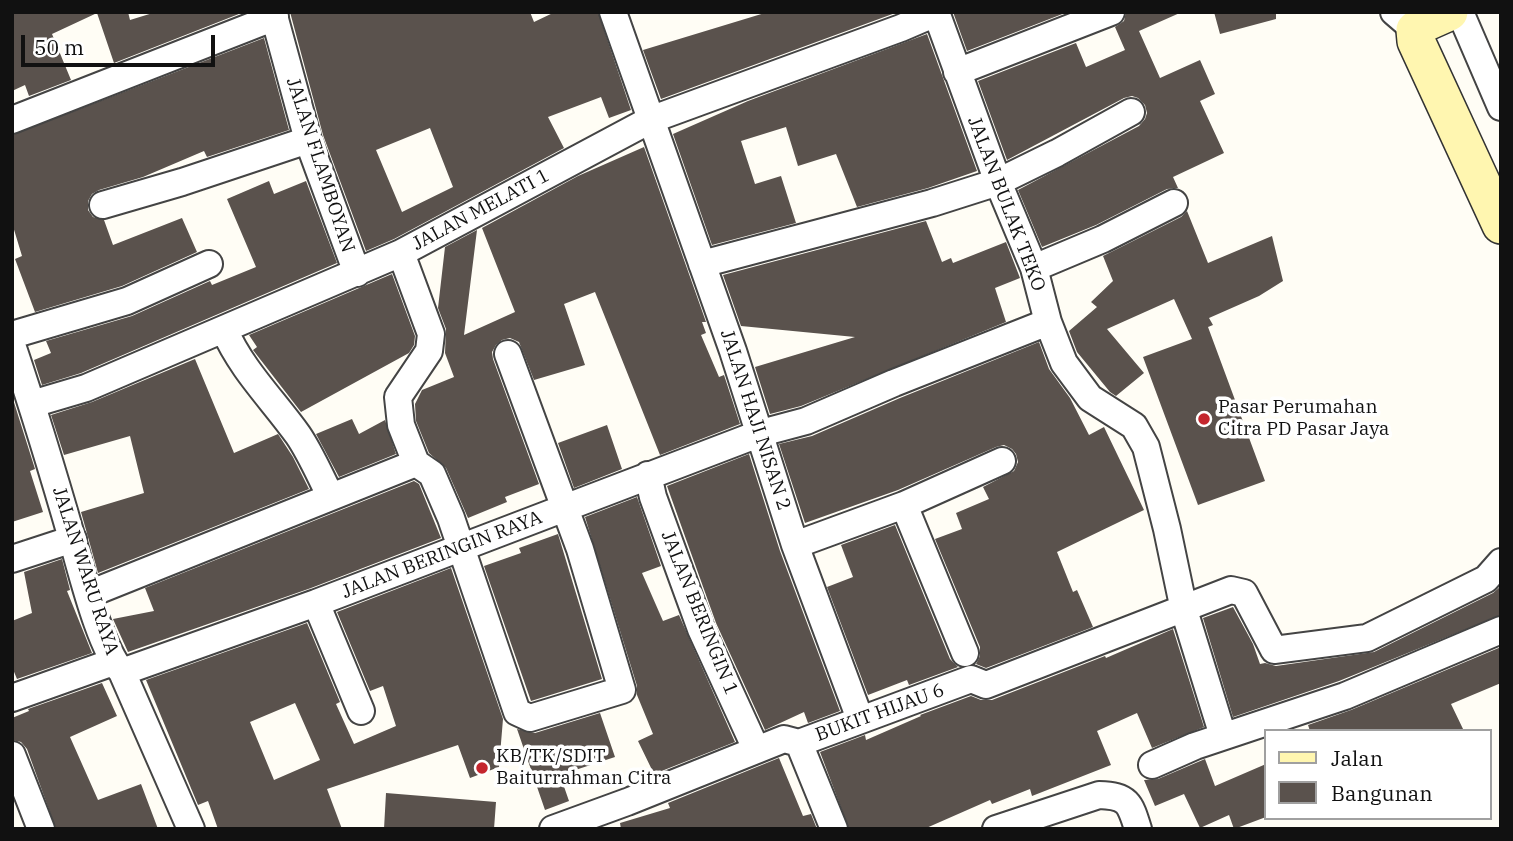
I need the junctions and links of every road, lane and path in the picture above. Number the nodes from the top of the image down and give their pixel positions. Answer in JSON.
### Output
{"nodes":[{"id":1,"x":613,"y":12,"type":"edge"},
{"id":2,"x":936,"y":12,"type":"edge"},
{"id":3,"x":1111,"y":12,"type":"edge"},
{"id":4,"x":1449,"y":12,"type":"edge"},
{"id":5,"x":1460,"y":12,"type":"edge"},
{"id":6,"x":274,"y":15,"type":"edge"},
{"id":7,"x":1404,"y":21,"type":"edge"},
{"id":8,"x":957,"y":72,"type":"junction"},
{"id":9,"x":1501,"y":107,"type":"edge"},
{"id":10,"x":1131,"y":112,"type":"dead end"},
{"id":11,"x":12,"y":120,"type":"edge"},
{"id":12,"x":650,"y":120,"type":"junction"},
{"id":13,"x":308,"y":140,"type":"junction"},
{"id":14,"x":998,"y":182,"type":"junction"},
{"id":15,"x":1174,"y":203,"type":"dead end"},
{"id":16,"x":103,"y":205,"type":"dead end"},
{"id":17,"x":1501,"y":225,"type":"edge"},
{"id":18,"x":401,"y":253,"type":"junction"},
{"id":19,"x":209,"y":264,"type":"dead end"},
{"id":20,"x":702,"y":264,"type":"junction"},
{"id":21,"x":1034,"y":268,"type":"junction"},
{"id":22,"x":356,"y":273,"type":"junction"},
{"id":23,"x":1048,"y":322,"type":"junction"},
{"id":24,"x":224,"y":329,"type":"junction"},
{"id":25,"x":12,"y":335,"type":"edge"},
{"id":26,"x":12,"y":345,"type":"edge"},
{"id":27,"x":508,"y":354,"type":"dead end"},
{"id":28,"x":32,"y":404,"type":"junction"},
{"id":29,"x":761,"y":433,"type":"junction"},
{"id":30,"x":1002,"y":461,"type":"dead end"},
{"id":31,"x":416,"y":463,"type":"junction"},
{"id":32,"x":648,"y":475,"type":"junction"},
{"id":33,"x":331,"y":497,"type":"junction"},
{"id":34,"x":904,"y":505,"type":"junction"},
{"id":35,"x":565,"y":509,"type":"junction"},
{"id":36,"x":73,"y":539,"type":"junction"},
{"id":37,"x":795,"y":545,"type":"junction"},
{"id":38,"x":461,"y":547,"type":"junction"},
{"id":39,"x":12,"y":559,"type":"edge"},
{"id":40,"x":1501,"y":562,"type":"edge"},
{"id":41,"x":89,"y":594,"type":"junction"},
{"id":42,"x":316,"y":603,"type":"junction"},
{"id":43,"x":1185,"y":610,"type":"junction"},
{"id":44,"x":1501,"y":630,"type":"edge"},
{"id":45,"x":965,"y":653,"type":"dead end"},
{"id":46,"x":118,"y":667,"type":"junction"},
{"id":47,"x":12,"y":698,"type":"edge"},
{"id":48,"x":360,"y":711,"type":"dead end"},
{"id":49,"x":860,"y":719,"type":"junction"},
{"id":50,"x":1223,"y":736,"type":"junction"},
{"id":51,"x":799,"y":743,"type":"junction"},
{"id":52,"x":756,"y":749,"type":"junction"},
{"id":53,"x":12,"y":755,"type":"edge"},
{"id":54,"x":1152,"y":765,"type":"dead end"},
{"id":55,"x":1135,"y":818,"type":"edge"},
{"id":56,"x":41,"y":829,"type":"edge"},
{"id":57,"x":191,"y":829,"type":"edge"},
{"id":58,"x":553,"y":829,"type":"edge"},
{"id":59,"x":834,"y":829,"type":"edge"},
{"id":60,"x":996,"y":829,"type":"edge"}],
"edges":[{"from":1,"to":12,"type":"street","name":"JALAN HAJI NISAN 2"},
{"from":2,"to":8,"type":"street","name":"JALAN BULAK TEKO"},
{"from":2,"to":12,"type":"street","name":"JALAN MELATI 1"},
{"from":3,"to":8,"type":"street"},
{"from":4,"to":7,"type":"street"},
{"from":5,"to":9,"type":"street"},
{"from":6,"to":11,"type":"street"},
{"from":6,"to":13,"type":"street","name":"JALAN FLAMBOYAN"},
{"from":7,"to":17,"type":"street"},
{"from":8,"to":14,"type":"street","name":"JALAN BULAK TEKO"},
{"from":10,"to":14,"type":"street"},
{"from":12,"to":18,"type":"street","name":"JALAN MELATI 1"},
{"from":12,"to":20,"type":"street","name":"JALAN HAJI NISAN 2"},
{"from":13,"to":16,"type":"street"},
{"from":13,"to":22,"type":"street","name":"JALAN FLAMBOYAN"},
{"from":14,"to":20,"type":"street"},
{"from":14,"to":21,"type":"street","name":"JALAN BULAK TEKO"},
{"from":15,"to":21,"type":"street"},
{"from":18,"to":22,"type":"street"},
{"from":18,"to":31,"type":"street","name":"JALAN MELATI 1"},
{"from":19,"to":25,"type":"street"},
{"from":20,"to":29,"type":"street","name":"JALAN HAJI NISAN 2"},
{"from":21,"to":23,"type":"street","name":"JALAN BULAK TEKO"},
{"from":22,"to":24,"type":"street"},
{"from":23,"to":29,"type":"street","name":"JALAN BERINGIN RAYA"},
{"from":23,"to":43,"type":"street","name":"JALAN BULAK TEKO"},
{"from":24,"to":28,"type":"street"},
{"from":24,"to":33,"type":"street"},
{"from":26,"to":28,"type":"street","name":"JALAN WARU RAYA"},
{"from":27,"to":35,"type":"street"},
{"from":28,"to":36,"type":"street","name":"JALAN WARU RAYA"},
{"from":29,"to":32,"type":"street","name":"JALAN BERINGIN RAYA"},
{"from":29,"to":37,"type":"street","name":"JALAN HAJI NISAN 2"},
{"from":30,"to":34,"type":"street"},
{"from":31,"to":33,"type":"street"},
{"from":31,"to":38,"type":"street","name":"JALAN MELATI 1"},
{"from":32,"to":35,"type":"street","name":"JALAN BERINGIN RAYA"},
{"from":32,"to":52,"type":"street","name":"JALAN BERINGIN 1"},
{"from":33,"to":41,"type":"street"},
{"from":34,"to":37,"type":"street"},
{"from":34,"to":45,"type":"street"},
{"from":35,"to":38,"type":"street","name":"JALAN BERINGIN RAYA"},
{"from":35,"to":38,"type":"street","name":"JALAN MELATI 1"},
{"from":36,"to":39,"type":"street"},
{"from":36,"to":41,"type":"street","name":"JALAN WARU RAYA"},
{"from":37,"to":49,"type":"street","name":"JALAN HAJI NISAN 2"},
{"from":38,"to":42,"type":"street","name":"JALAN BERINGIN RAYA"},
{"from":40,"to":43,"type":"street","name":"BUKIT HIJAU 6"},
{"from":41,"to":46,"type":"street","name":"JALAN WARU RAYA"},
{"from":42,"to":46,"type":"street","name":"JALAN BERINGIN RAYA"},
{"from":42,"to":48,"type":"street"},
{"from":43,"to":49,"type":"street","name":"BUKIT HIJAU 6"},
{"from":43,"to":50,"type":"street","name":"JALAN BULAK TEKO"},
{"from":44,"to":50,"type":"street"},
{"from":46,"to":47,"type":"street","name":"JALAN BERINGIN RAYA"},
{"from":46,"to":57,"type":"street","name":"JALAN WARU RAYA"},
{"from":49,"to":51,"type":"street","name":"BUKIT HIJAU 6"},
{"from":50,"to":54,"type":"street"},
{"from":51,"to":52,"type":"street","name":"BUKIT HIJAU 6"},
{"from":51,"to":59,"type":"street"},
{"from":52,"to":58,"type":"street","name":"BUKIT HIJAU 6"},
{"from":53,"to":56,"type":"street"},
{"from":55,"to":60,"type":"street"}]}
